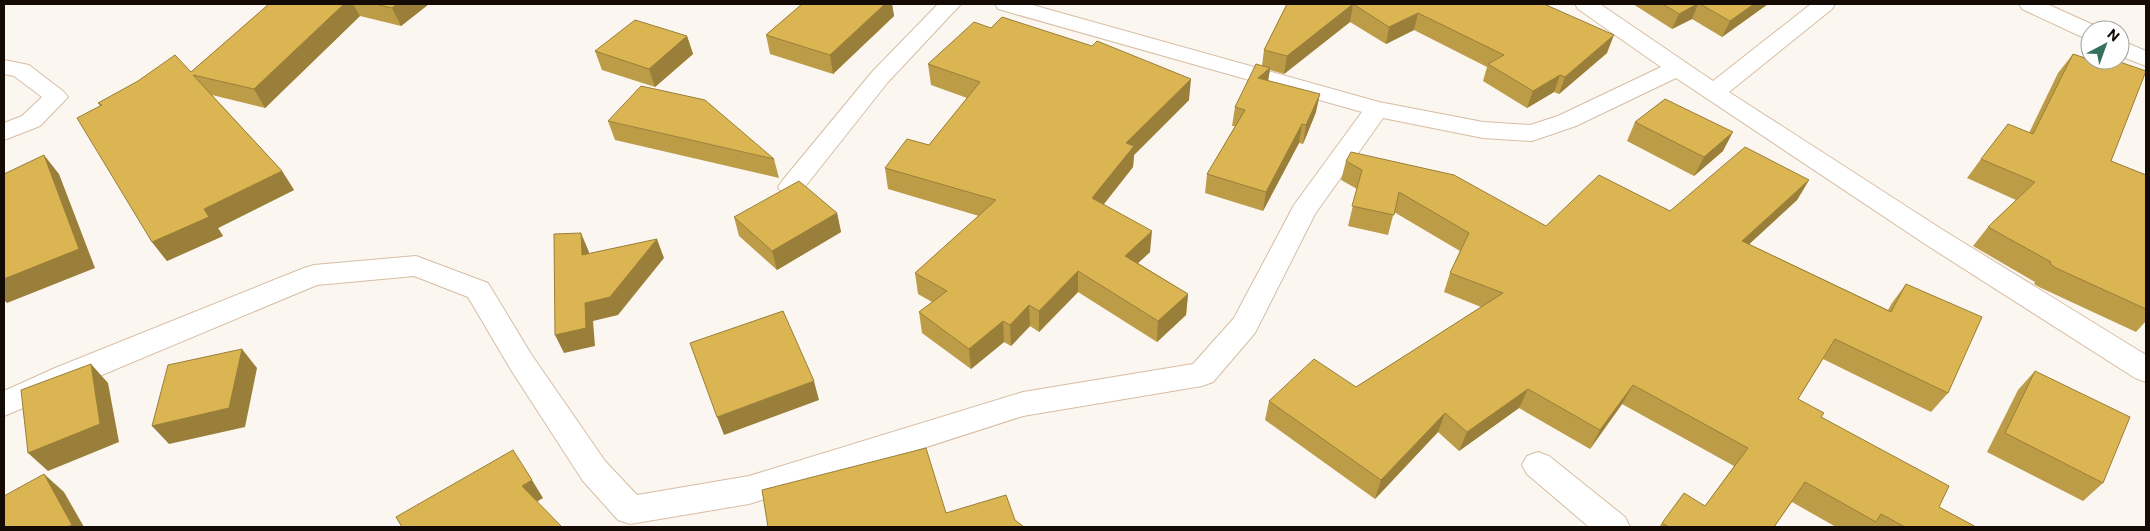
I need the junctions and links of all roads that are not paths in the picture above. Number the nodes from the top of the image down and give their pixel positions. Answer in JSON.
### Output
{"nodes":[{"id":1,"x":950,"y":4,"type":"edge"},
{"id":2,"x":1006,"y":4,"type":"edge"},
{"id":3,"x":1586,"y":4,"type":"edge"},
{"id":4,"x":1824,"y":4,"type":"edge"},
{"id":5,"x":2030,"y":4,"type":"edge"},
{"id":6,"x":2080,"y":27,"type":"edge"},
{"id":7,"x":2130,"y":52,"type":"edge"},
{"id":8,"x":2146,"y":59,"type":"edge"},
{"id":9,"x":4,"y":67,"type":"edge"},
{"id":10,"x":1677,"y":68,"type":"junction"},
{"id":11,"x":1715,"y":91,"type":"junction"},
{"id":12,"x":1377,"y":109,"type":"junction"},
{"id":13,"x":4,"y":132,"type":"edge"},
{"id":14,"x":791,"y":187,"type":"edge"},
{"id":15,"x":2146,"y":370,"type":"edge"},
{"id":16,"x":4,"y":404,"type":"edge"},
{"id":17,"x":1538,"y":465,"type":"dead end"},
{"id":18,"x":1613,"y":527,"type":"edge"}],
"edges":[{"from":1,"to":14,"type":"street"},
{"from":2,"to":12,"type":"street"},
{"from":3,"to":10,"type":"street"},
{"from":4,"to":11,"type":"street"},
{"from":5,"to":6,"type":"street"},
{"from":7,"to":8,"type":"street"},
{"from":9,"to":13,"type":"street"},
{"from":10,"to":11,"type":"street"},
{"from":10,"to":12,"type":"street"},
{"from":11,"to":15,"type":"street"},
{"from":12,"to":16,"type":"street"},
{"from":17,"to":18,"type":"street"}]}
